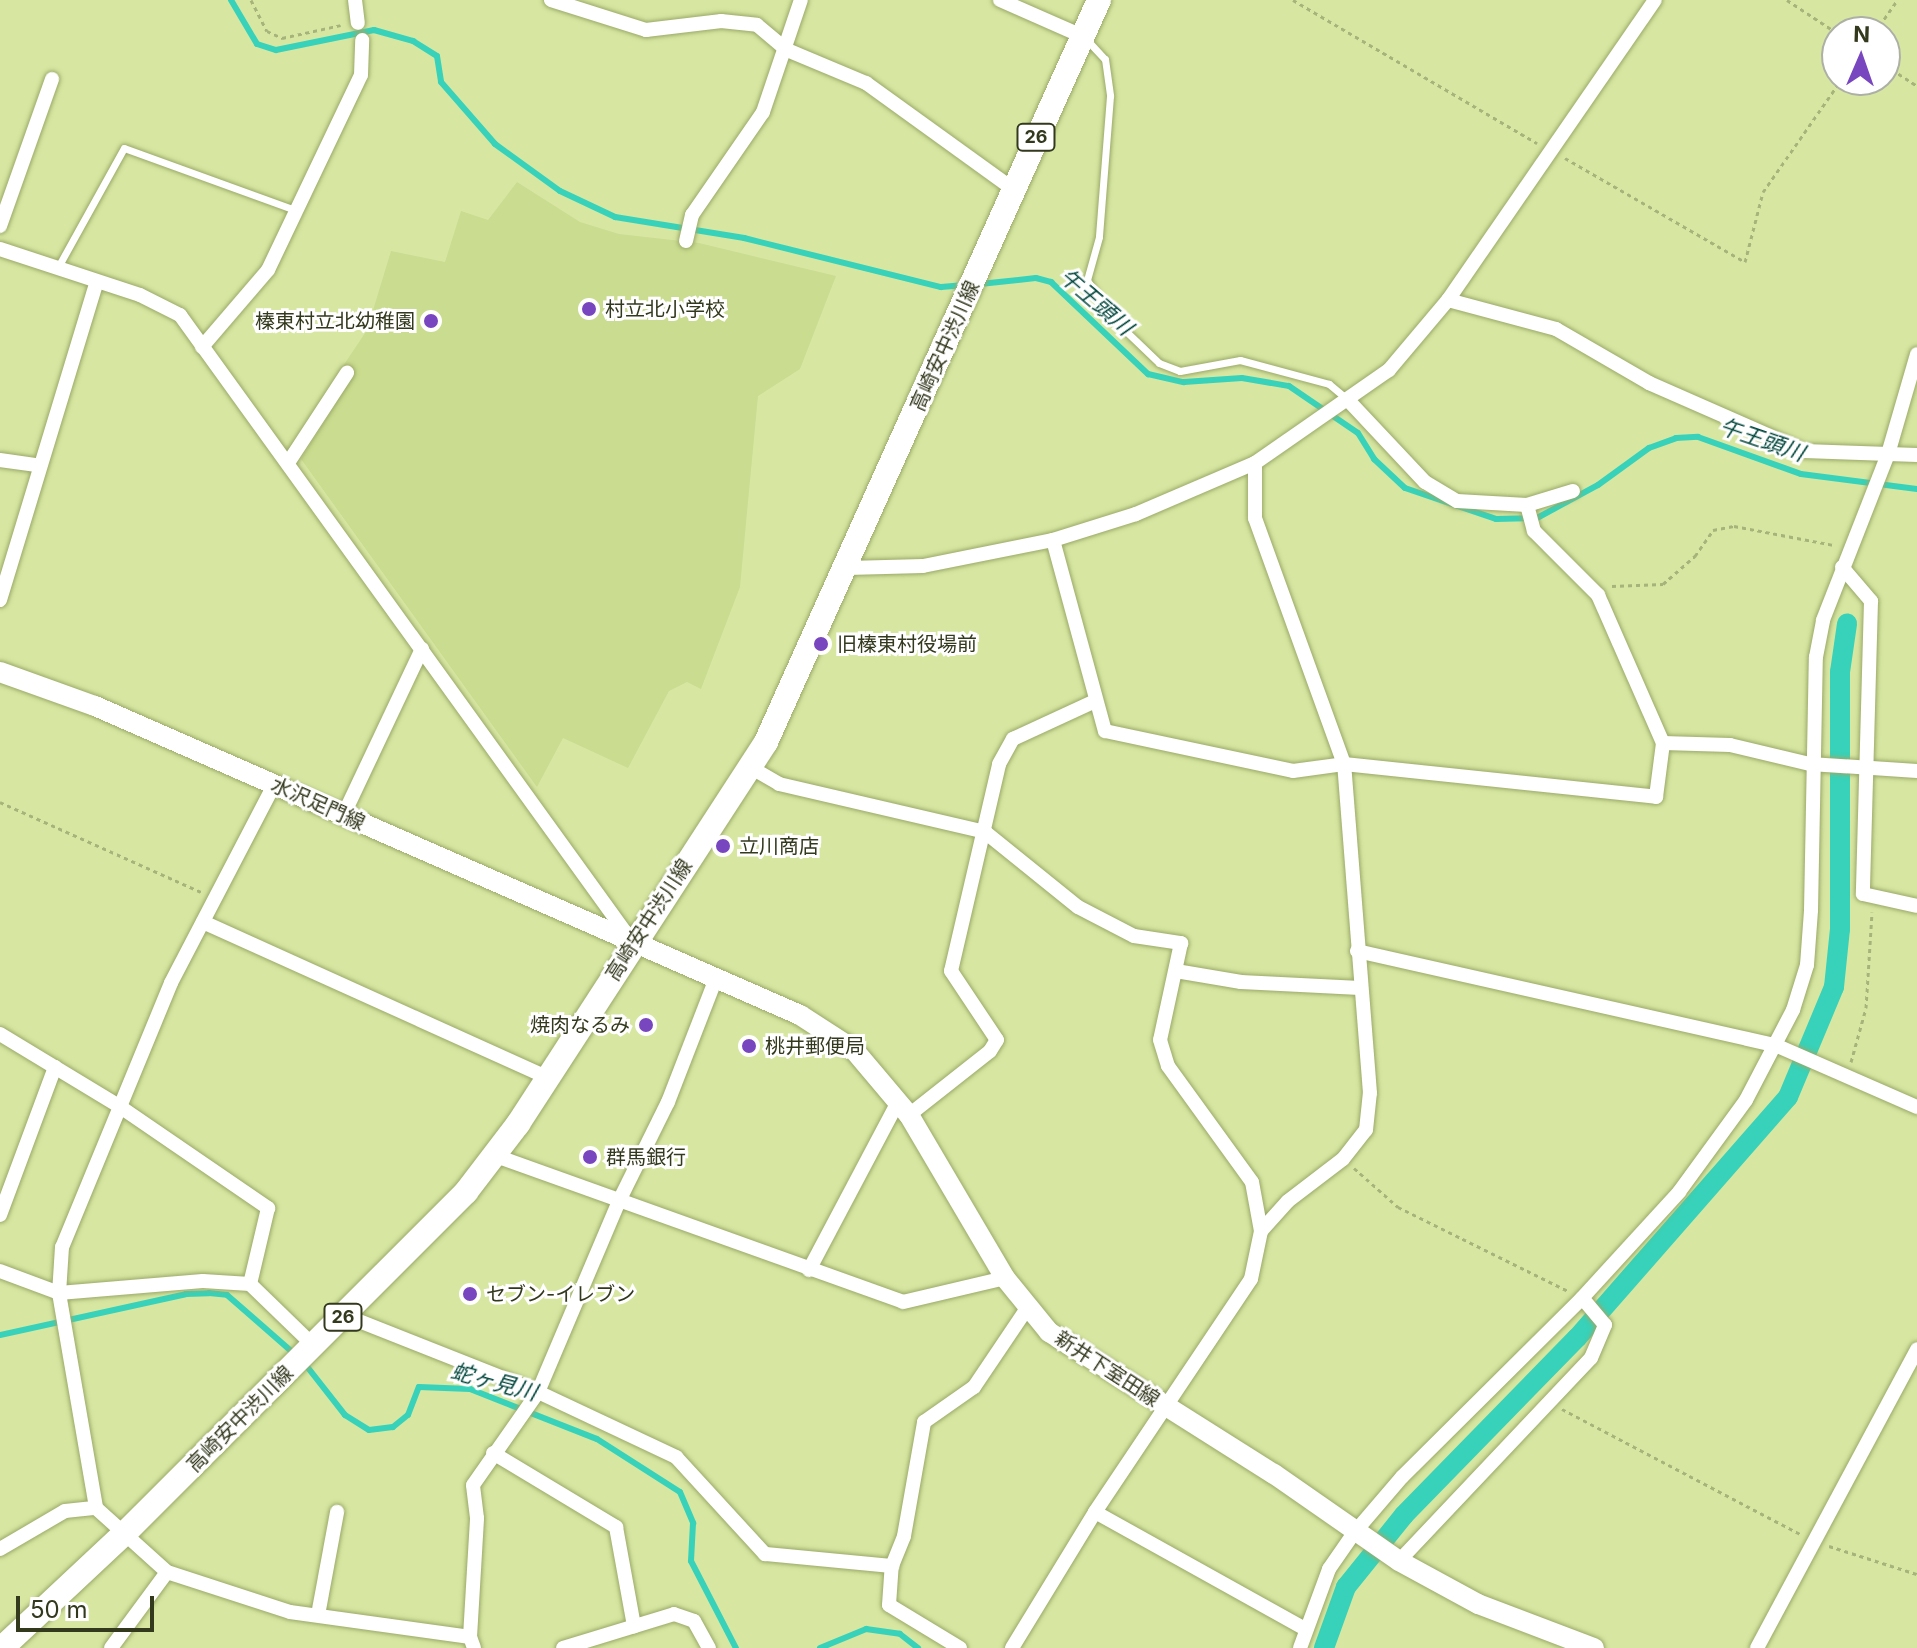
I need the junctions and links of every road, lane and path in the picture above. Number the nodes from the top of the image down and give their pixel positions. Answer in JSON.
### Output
{"nodes":[{"id":1,"x":251,"y":0,"type":"edge"},
{"id":2,"x":355,"y":0,"type":"edge"},
{"id":3,"x":551,"y":0,"type":"edge"},
{"id":4,"x":801,"y":0,"type":"edge"},
{"id":5,"x":1000,"y":0,"type":"edge"},
{"id":6,"x":1099,"y":0,"type":"edge"},
{"id":7,"x":1293,"y":0,"type":"edge"},
{"id":8,"x":1655,"y":0,"type":"edge"},
{"id":9,"x":1787,"y":0,"type":"edge"},
{"id":10,"x":1821,"y":22,"type":"edge"},
{"id":11,"x":358,"y":23,"type":"junction"},
{"id":12,"x":1082,"y":36,"type":"junction"},
{"id":13,"x":362,"y":40,"type":"joint"},
{"id":14,"x":787,"y":50,"type":"junction"},
{"id":15,"x":52,"y":79,"type":"dead end"},
{"id":16,"x":1830,"y":96,"type":"edge"},
{"id":17,"x":1551,"y":151,"type":"junction"},
{"id":18,"x":1013,"y":189,"type":"junction"},
{"id":19,"x":295,"y":210,"type":"junction"},
{"id":20,"x":0,"y":226,"type":"edge"},
{"id":21,"x":686,"y":241,"type":"dead end"},
{"id":22,"x":0,"y":249,"type":"edge"},
{"id":23,"x":58,"y":267,"type":"junction"},
{"id":24,"x":97,"y":281,"type":"junction"},
{"id":25,"x":1448,"y":300,"type":"junction"},
{"id":26,"x":202,"y":347,"type":"junction"},
{"id":27,"x":1917,"y":354,"type":"edge"},
{"id":28,"x":347,"y":373,"type":"dead end"},
{"id":29,"x":1343,"y":402,"type":"junction"},
{"id":30,"x":1888,"y":454,"type":"junction"},
{"id":31,"x":1917,"y":455,"type":"edge"},
{"id":32,"x":0,"y":460,"type":"edge"},
{"id":33,"x":288,"y":463,"type":"junction"},
{"id":34,"x":1255,"y":463,"type":"junction"},
{"id":35,"x":37,"y":465,"type":"junction"},
{"id":36,"x":1573,"y":491,"type":"dead end"},
{"id":37,"x":1527,"y":505,"type":"junction"},
{"id":38,"x":1053,"y":540,"type":"junction"},
{"id":39,"x":1849,"y":547,"type":"junction"},
{"id":40,"x":1842,"y":567,"type":"junction"},
{"id":41,"x":848,"y":568,"type":"junction"},
{"id":42,"x":1592,"y":589,"type":"junction"},
{"id":43,"x":0,"y":600,"type":"edge"},
{"id":44,"x":422,"y":649,"type":"junction"},
{"id":45,"x":0,"y":672,"type":"edge"},
{"id":46,"x":1093,"y":702,"type":"junction"},
{"id":47,"x":1663,"y":743,"type":"junction"},
{"id":48,"x":1344,"y":764,"type":"junction"},
{"id":49,"x":1810,"y":764,"type":"junction"},
{"id":50,"x":750,"y":767,"type":"junction"},
{"id":51,"x":1863,"y":769,"type":"junction"},
{"id":52,"x":1917,"y":771,"type":"edge"},
{"id":53,"x":274,"y":785,"type":"junction"},
{"id":54,"x":0,"y":802,"type":"edge"},
{"id":55,"x":343,"y":816,"type":"junction"},
{"id":56,"x":985,"y":832,"type":"junction"},
{"id":57,"x":1873,"y":896,"type":"junction"},
{"id":58,"x":215,"y":898,"type":"junction"},
{"id":59,"x":1917,"y":906,"type":"edge"},
{"id":60,"x":203,"y":922,"type":"junction"},
{"id":61,"x":633,"y":943,"type":"junction"},
{"id":62,"x":1357,"y":951,"type":"junction"},
{"id":63,"x":1176,"y":971,"type":"junction"},
{"id":64,"x":716,"y":978,"type":"junction"},
{"id":65,"x":1360,"y":988,"type":"junction"},
{"id":66,"x":0,"y":1034,"type":"edge"},
{"id":67,"x":1775,"y":1045,"type":"junction"},
{"id":68,"x":55,"y":1067,"type":"junction"},
{"id":69,"x":547,"y":1077,"type":"junction"},
{"id":70,"x":1847,"y":1077,"type":"junction"},
{"id":71,"x":119,"y":1106,"type":"junction"},
{"id":72,"x":1917,"y":1107,"type":"edge"},
{"id":73,"x":903,"y":1108,"type":"junction"},
{"id":74,"x":496,"y":1156,"type":"junction"},
{"id":75,"x":1343,"y":1159,"type":"junction"},
{"id":76,"x":619,"y":1201,"type":"junction"},
{"id":77,"x":0,"y":1215,"type":"edge"},
{"id":78,"x":1261,"y":1231,"type":"junction"},
{"id":79,"x":809,"y":1270,"type":"junction"},
{"id":80,"x":0,"y":1271,"type":"edge"},
{"id":81,"x":1005,"y":1278,"type":"junction"},
{"id":82,"x":250,"y":1284,"type":"junction"},
{"id":83,"x":59,"y":1293,"type":"junction"},
{"id":84,"x":1582,"y":1298,"type":"junction"},
{"id":85,"x":1028,"y":1307,"type":"junction"},
{"id":86,"x":344,"y":1315,"type":"junction"},
{"id":87,"x":314,"y":1346,"type":"junction"},
{"id":88,"x":1917,"y":1349,"type":"edge"},
{"id":89,"x":538,"y":1392,"type":"junction"},
{"id":90,"x":1549,"y":1402,"type":"junction"},
{"id":91,"x":1166,"y":1408,"type":"junction"},
{"id":92,"x":493,"y":1453,"type":"junction"},
{"id":93,"x":96,"y":1508,"type":"junction"},
{"id":94,"x":337,"y":1512,"type":"dead end"},
{"id":95,"x":1095,"y":1512,"type":"junction"},
{"id":96,"x":126,"y":1532,"type":"junction"},
{"id":97,"x":1354,"y":1533,"type":"junction"},
{"id":98,"x":1813,"y":1540,"type":"junction"},
{"id":99,"x":0,"y":1549,"type":"edge"},
{"id":100,"x":1399,"y":1561,"type":"junction"},
{"id":101,"x":892,"y":1566,"type":"junction"},
{"id":102,"x":167,"y":1572,"type":"junction"},
{"id":103,"x":1917,"y":1574,"type":"edge"},
{"id":104,"x":318,"y":1615,"type":"junction"},
{"id":105,"x":634,"y":1626,"type":"junction"},
{"id":106,"x":1303,"y":1628,"type":"junction"},
{"id":107,"x":472,"y":1643,"type":"edge"},
{"id":108,"x":2,"y":1648,"type":"edge"},
{"id":109,"x":111,"y":1648,"type":"edge"},
{"id":110,"x":563,"y":1648,"type":"edge"},
{"id":111,"x":709,"y":1648,"type":"edge"},
{"id":112,"x":960,"y":1648,"type":"edge"},
{"id":113,"x":1012,"y":1648,"type":"edge"},
{"id":114,"x":1300,"y":1648,"type":"edge"},
{"id":115,"x":1594,"y":1648,"type":"edge"},
{"id":116,"x":1757,"y":1648,"type":"edge"}],
"edges":[{"from":1,"to":11,"type":"path"},
{"from":2,"to":11,"type":"street"},
{"from":3,"to":14,"type":"street"},
{"from":4,"to":14,"type":"street"},
{"from":5,"to":12,"type":"street"},
{"from":6,"to":12,"type":"main road","name":"高崎安中渋川線","number":"26"},
{"from":7,"to":17,"type":"path"},
{"from":8,"to":17,"type":"street"},
{"from":9,"to":10,"type":"path"},
{"from":11,"to":13,"type":"lane"},
{"from":12,"to":18,"type":"main road","name":"高崎安中渋川線","number":"26"},
{"from":12,"to":29,"type":"lane"},
{"from":13,"to":19,"type":"street"},
{"from":14,"to":18,"type":"street"},
{"from":14,"to":21,"type":"street"},
{"from":15,"to":20,"type":"street"},
{"from":16,"to":17,"type":"path"},
{"from":17,"to":25,"type":"street"},
{"from":18,"to":41,"type":"main road","name":"高崎安中渋川線","number":"26"},
{"from":19,"to":23,"type":"lane"},
{"from":19,"to":26,"type":"street"},
{"from":22,"to":23,"type":"street"},
{"from":23,"to":24,"type":"street"},
{"from":24,"to":26,"type":"street"},
{"from":24,"to":35,"type":"street"},
{"from":25,"to":29,"type":"street"},
{"from":25,"to":30,"type":"street"},
{"from":26,"to":33,"type":"street"},
{"from":27,"to":30,"type":"street"},
{"from":28,"to":33,"type":"street"},
{"from":29,"to":34,"type":"street"},
{"from":29,"to":37,"type":"street"},
{"from":30,"to":31,"type":"street"},
{"from":30,"to":39,"type":"street"},
{"from":32,"to":35,"type":"street"},
{"from":33,"to":44,"type":"street"},
{"from":34,"to":38,"type":"street"},
{"from":34,"to":48,"type":"street"},
{"from":35,"to":43,"type":"street"},
{"from":36,"to":37,"type":"street"},
{"from":37,"to":42,"type":"street"},
{"from":38,"to":41,"type":"street"},
{"from":38,"to":46,"type":"street"},
{"from":39,"to":40,"type":"street"},
{"from":39,"to":42,"type":"path"},
{"from":40,"to":49,"type":"street"},
{"from":40,"to":51,"type":"street"},
{"from":41,"to":50,"type":"main road","name":"高崎安中渋川線","number":"26"},
{"from":42,"to":47,"type":"street"},
{"from":44,"to":55,"type":"street"},
{"from":44,"to":61,"type":"street"},
{"from":45,"to":53,"type":"main road","name":"水沢足門線"},
{"from":46,"to":48,"type":"street"},
{"from":46,"to":56,"type":"street"},
{"from":47,"to":48,"type":"street"},
{"from":47,"to":49,"type":"street"},
{"from":48,"to":62,"type":"street"},
{"from":49,"to":51,"type":"street"},
{"from":49,"to":67,"type":"street"},
{"from":50,"to":56,"type":"street"},
{"from":50,"to":61,"type":"main road","name":"高崎安中渋川線","number":"26"},
{"from":51,"to":52,"type":"street"},
{"from":51,"to":57,"type":"street"},
{"from":53,"to":55,"type":"main road","name":"水沢足門線"},
{"from":53,"to":58,"type":"street"},
{"from":54,"to":58,"type":"path"},
{"from":55,"to":61,"type":"main road","name":"水沢足門線"},
{"from":56,"to":63,"type":"street"},
{"from":56,"to":73,"type":"street"},
{"from":57,"to":59,"type":"street"},
{"from":57,"to":70,"type":"path"},
{"from":58,"to":60,"type":"street"},
{"from":60,"to":69,"type":"street"},
{"from":60,"to":71,"type":"street"},
{"from":61,"to":64,"type":"main road","name":"新井下室田線"},
{"from":61,"to":69,"type":"main road","name":"高崎安中渋川線","number":"26"},
{"from":62,"to":65,"type":"street"},
{"from":62,"to":67,"type":"street"},
{"from":63,"to":65,"type":"street"},
{"from":63,"to":78,"type":"street"},
{"from":64,"to":73,"type":"main road","name":"新井下室田線"},
{"from":64,"to":76,"type":"street"},
{"from":65,"to":75,"type":"street"},
{"from":66,"to":68,"type":"street"},
{"from":67,"to":70,"type":"street"},
{"from":67,"to":84,"type":"street"},
{"from":68,"to":71,"type":"street"},
{"from":68,"to":77,"type":"street"},
{"from":69,"to":74,"type":"main road","name":"高崎安中渋川線","number":"26"},
{"from":70,"to":72,"type":"street"},
{"from":71,"to":82,"type":"street"},
{"from":71,"to":83,"type":"street"},
{"from":73,"to":79,"type":"street"},
{"from":73,"to":81,"type":"main road","name":"新井下室田線"},
{"from":74,"to":76,"type":"street"},
{"from":74,"to":86,"type":"main road","name":"高崎安中渋川線","number":"26"},
{"from":75,"to":78,"type":"street"},
{"from":75,"to":84,"type":"path"},
{"from":76,"to":79,"type":"street"},
{"from":76,"to":89,"type":"street"},
{"from":78,"to":91,"type":"street"},
{"from":79,"to":81,"type":"street"},
{"from":80,"to":83,"type":"street"},
{"from":81,"to":85,"type":"main road","name":"新井下室田線"},
{"from":82,"to":83,"type":"street"},
{"from":82,"to":87,"type":"street"},
{"from":83,"to":93,"type":"street"},
{"from":84,"to":90,"type":"street"},
{"from":84,"to":97,"type":"street"},
{"from":85,"to":91,"type":"main road","name":"新井下室田線"},
{"from":85,"to":101,"type":"street"},
{"from":86,"to":87,"type":"main road","name":"高崎安中渋川線","number":"26"},
{"from":86,"to":89,"type":"street"},
{"from":87,"to":96,"type":"main road","name":"高崎安中渋川線","number":"26"},
{"from":88,"to":98,"type":"street"},
{"from":89,"to":92,"type":"street"},
{"from":89,"to":101,"type":"street"},
{"from":90,"to":98,"type":"path"},
{"from":90,"to":100,"type":"street"},
{"from":91,"to":95,"type":"street"},
{"from":91,"to":97,"type":"main road","name":"新井下室田線"},
{"from":92,"to":105,"type":"street"},
{"from":92,"to":107,"type":"street"},
{"from":93,"to":96,"type":"street"},
{"from":93,"to":99,"type":"street"},
{"from":94,"to":104,"type":"street"},
{"from":95,"to":106,"type":"street"},
{"from":95,"to":113,"type":"street"},
{"from":96,"to":102,"type":"street"},
{"from":96,"to":108,"type":"main road","name":"高崎安中渋川線","number":"26"},
{"from":97,"to":100,"type":"main road","name":"新井下室田線"},
{"from":97,"to":106,"type":"street"},
{"from":98,"to":103,"type":"path"},
{"from":98,"to":116,"type":"street"},
{"from":100,"to":115,"type":"main road","name":"新井下室田線"},
{"from":101,"to":112,"type":"street"},
{"from":102,"to":104,"type":"street"},
{"from":102,"to":109,"type":"street"},
{"from":104,"to":107,"type":"street"},
{"from":105,"to":110,"type":"street"},
{"from":105,"to":111,"type":"street"},
{"from":106,"to":114,"type":"street"}]}
